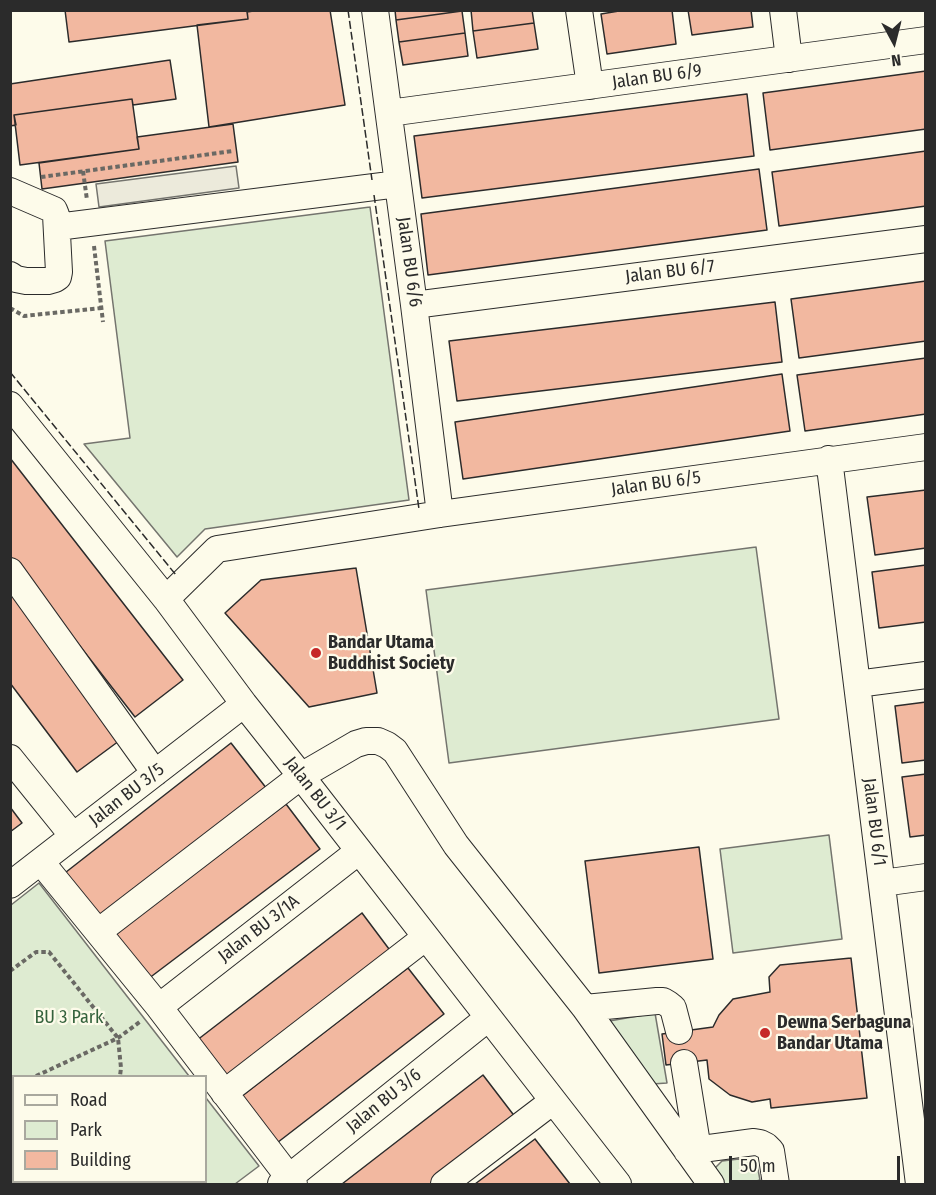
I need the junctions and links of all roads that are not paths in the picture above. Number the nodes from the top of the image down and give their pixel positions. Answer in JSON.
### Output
{"nodes":[{"id":1,"x":375,"y":10,"type":"edge"},
{"id":2,"x":579,"y":10,"type":"edge"},
{"id":3,"x":783,"y":10,"type":"edge"},
{"id":4,"x":926,"y":40,"type":"edge"},
{"id":5,"x":789,"y":59,"type":"junction"},
{"id":6,"x":590,"y":86,"type":"junction"},
{"id":7,"x":389,"y":113,"type":"junction"},
{"id":8,"x":21,"y":184,"type":"edge"},
{"id":9,"x":398,"y":184,"type":"junction"},
{"id":10,"x":57,"y":226,"type":"junction"},
{"id":11,"x":926,"y":239,"type":"edge"},
{"id":12,"x":10,"y":275,"type":"edge"},
{"id":13,"x":414,"y":305,"type":"junction"},
{"id":14,"x":10,"y":405,"type":"edge"},
{"id":15,"x":926,"y":447,"type":"edge"},
{"id":16,"x":829,"y":459,"type":"junction"},
{"id":17,"x":440,"y":514,"type":"junction"},
{"id":18,"x":10,"y":571,"type":"edge"},
{"id":19,"x":166,"y":599,"type":"junction"},
{"id":20,"x":926,"y":675,"type":"edge"},
{"id":21,"x":857,"y":684,"type":"junction"},
{"id":22,"x":244,"y":705,"type":"junction"},
{"id":23,"x":10,"y":758,"type":"edge"},
{"id":24,"x":155,"y":773,"type":"junction"},
{"id":25,"x":301,"y":776,"type":"junction"},
{"id":26,"x":73,"y":836,"type":"junction"},
{"id":27,"x":359,"y":851,"type":"junction"},
{"id":28,"x":40,"y":862,"type":"junction"},
{"id":29,"x":926,"y":877,"type":"edge"},
{"id":30,"x":882,"y":883,"type":"junction"},
{"id":31,"x":10,"y":885,"type":"edge"},
{"id":32,"x":98,"y":932,"type":"junction"},
{"id":33,"x":426,"y":937,"type":"junction"},
{"id":34,"x":159,"y":1007,"type":"junction"},
{"id":35,"x":585,"y":1008,"type":"junction"},
{"id":36,"x":488,"y":1018,"type":"junction"},
{"id":37,"x":679,"y":1031,"type":"dead end"},
{"id":38,"x":684,"y":1063,"type":"dead end"},
{"id":39,"x":917,"y":1091,"type":"edge"},
{"id":40,"x":224,"y":1093,"type":"junction"},
{"id":41,"x":553,"y":1101,"type":"junction"},
{"id":42,"x":692,"y":1150,"type":"junction"},
{"id":43,"x":288,"y":1182,"type":"edge"},
{"id":44,"x":444,"y":1185,"type":"edge"},
{"id":45,"x":618,"y":1185,"type":"edge"},
{"id":46,"x":711,"y":1185,"type":"edge"},
{"id":47,"x":776,"y":1185,"type":"edge"},
{"id":48,"x":919,"y":1185,"type":"edge"}],
"edges":[{"from":1,"to":7,"type":"street","name":"Jalan BU 6/6"},
{"from":2,"to":6,"type":"street"},
{"from":3,"to":5,"type":"street"},
{"from":4,"to":5,"type":"street","name":"Jalan BU 6/9"},
{"from":5,"to":6,"type":"street","name":"Jalan BU 6/9"},
{"from":6,"to":7,"type":"street","name":"Jalan BU 6/9"},
{"from":7,"to":9,"type":"street","name":"Jalan BU 6/6"},
{"from":8,"to":10,"type":"street"},
{"from":9,"to":10,"type":"street"},
{"from":9,"to":13,"type":"street","name":"Jalan BU 6/6"},
{"from":10,"to":12,"type":"street"},
{"from":11,"to":13,"type":"street","name":"Jalan BU 6/7"},
{"from":13,"to":17,"type":"street","name":"Jalan BU 6/6"},
{"from":14,"to":19,"type":"street","name":"Jalan BU 3/1"},
{"from":15,"to":16,"type":"street","name":"Jalan BU 6/5"},
{"from":16,"to":17,"type":"street","name":"Jalan BU 6/5"},
{"from":16,"to":21,"type":"street","name":"Jalan BU 6/1"},
{"from":17,"to":19,"type":"street","name":"Jalan BU 6/5"},
{"from":18,"to":24,"type":"street"},
{"from":19,"to":22,"type":"street","name":"Jalan BU 3/1"},
{"from":20,"to":21,"type":"street"},
{"from":21,"to":30,"type":"street","name":"Jalan BU 6/1"},
{"from":22,"to":24,"type":"street","name":"Jalan BU 3/5"},
{"from":22,"to":25,"type":"street","name":"Jalan BU 3/1"},
{"from":23,"to":26,"type":"street"},
{"from":24,"to":26,"type":"street","name":"Jalan BU 3/5"},
{"from":25,"to":27,"type":"street","name":"Jalan BU 3/1"},
{"from":25,"to":32,"type":"street"},
{"from":25,"to":35,"type":"street"},
{"from":26,"to":28,"type":"street","name":"Jalan BU 3/5"},
{"from":27,"to":33,"type":"street","name":"Jalan BU 3/1"},
{"from":27,"to":34,"type":"street","name":"Jalan BU 3/1A"},
{"from":28,"to":31,"type":"street","name":"Jalan BU 3/5"},
{"from":28,"to":32,"type":"street"},
{"from":29,"to":30,"type":"street"},
{"from":30,"to":39,"type":"street","name":"Jalan BU 6/1"},
{"from":32,"to":34,"type":"street"},
{"from":33,"to":36,"type":"street","name":"Jalan BU 3/1"},
{"from":33,"to":40,"type":"street"},
{"from":34,"to":40,"type":"street"},
{"from":35,"to":37,"type":"street"},
{"from":35,"to":42,"type":"street"},
{"from":36,"to":41,"type":"street","name":"Jalan BU 3/1"},
{"from":36,"to":43,"type":"street","name":"Jalan BU 3/6"},
{"from":38,"to":42,"type":"street"},
{"from":39,"to":48,"type":"street","name":"Jalan BU 6/1"},
{"from":40,"to":43,"type":"street"},
{"from":41,"to":44,"type":"street"},
{"from":41,"to":45,"type":"street","name":"Jalan BU 3/1"},
{"from":42,"to":46,"type":"street"},
{"from":42,"to":47,"type":"street"}]}
